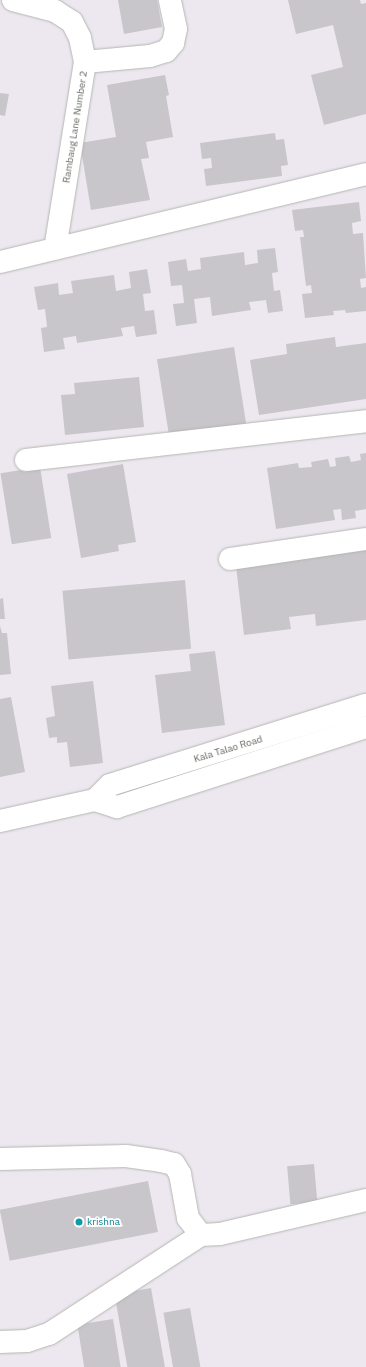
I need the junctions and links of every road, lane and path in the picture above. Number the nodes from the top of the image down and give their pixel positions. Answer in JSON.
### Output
{"nodes":[{"id":1,"x":13,"y":0,"type":"edge"},
{"id":2,"x":170,"y":0,"type":"edge"},
{"id":3,"x":85,"y":62,"type":"junction"},
{"id":4,"x":366,"y":174,"type":"edge"},
{"id":5,"x":56,"y":249,"type":"junction"},
{"id":6,"x":0,"y":262,"type":"edge"},
{"id":7,"x":366,"y":420,"type":"edge"},
{"id":8,"x":26,"y":460,"type":"dead end"},
{"id":9,"x":366,"y":540,"type":"edge"},
{"id":10,"x":230,"y":559,"type":"dead end"},
{"id":11,"x":366,"y":705,"type":"edge"},
{"id":12,"x":366,"y":727,"type":"edge"},
{"id":13,"x":95,"y":800,"type":"junction"},
{"id":14,"x":0,"y":821,"type":"edge"},
{"id":15,"x":0,"y":1159,"type":"edge"},
{"id":16,"x":366,"y":1200,"type":"edge"},
{"id":17,"x":201,"y":1235,"type":"junction"},
{"id":18,"x":0,"y":1342,"type":"edge"}],
"edges":[{"from":1,"to":3,"type":"street","name":"Rambaug Lane Number 2"},
{"from":2,"to":3,"type":"street"},
{"from":3,"to":5,"type":"street","name":"Rambaug Lane Number 2"},
{"from":4,"to":5,"type":"street"},
{"from":5,"to":6,"type":"street"},
{"from":7,"to":8,"type":"street"},
{"from":9,"to":10,"type":"street"},
{"from":11,"to":13,"type":"street","name":"Kala Talao Road"},
{"from":12,"to":13,"type":"street"},
{"from":13,"to":14,"type":"street"},
{"from":15,"to":17,"type":"street"},
{"from":16,"to":17,"type":"street"},
{"from":17,"to":18,"type":"street"}]}
